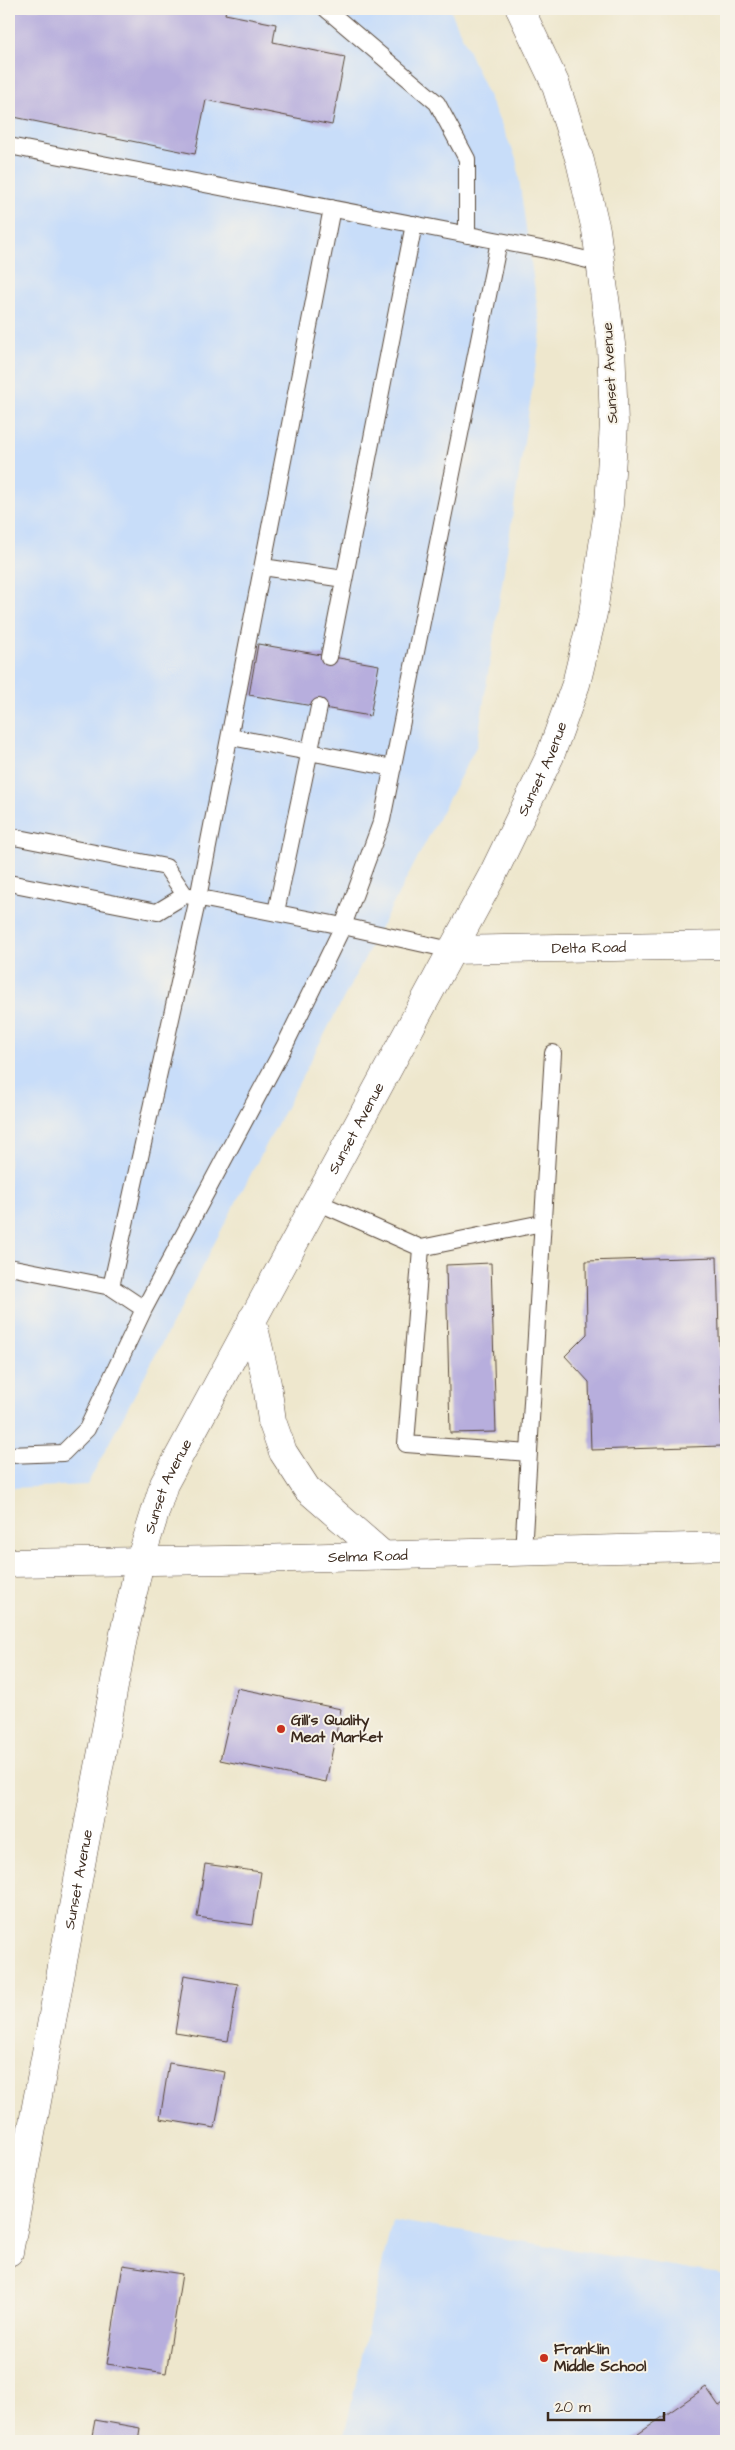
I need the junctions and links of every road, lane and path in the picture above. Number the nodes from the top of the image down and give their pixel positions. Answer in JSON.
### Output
{"nodes":[{"id":1,"x":326,"y":9,"type":"edge"},
{"id":2,"x":520,"y":9,"type":"edge"},
{"id":3,"x":9,"y":146,"type":"edge"},
{"id":4,"x":332,"y":208,"type":"junction"},
{"id":5,"x":414,"y":224,"type":"junction"},
{"id":6,"x":467,"y":235,"type":"junction"},
{"id":7,"x":499,"y":241,"type":"junction"},
{"id":8,"x":600,"y":263,"type":"junction"},
{"id":9,"x":263,"y":567,"type":"junction"},
{"id":10,"x":344,"y":579,"type":"junction"},
{"id":11,"x":329,"y":657,"type":"dead end"},
{"id":12,"x":319,"y":707,"type":"dead end"},
{"id":13,"x":231,"y":737,"type":"junction"},
{"id":14,"x":309,"y":752,"type":"junction"},
{"id":15,"x":393,"y":768,"type":"junction"},
{"id":16,"x":9,"y":836,"type":"edge"},
{"id":17,"x":9,"y":883,"type":"edge"},
{"id":18,"x":192,"y":896,"type":"junction"},
{"id":19,"x":276,"y":912,"type":"junction"},
{"id":20,"x":343,"y":926,"type":"junction"},
{"id":21,"x":726,"y":945,"type":"edge"},
{"id":22,"x":451,"y":950,"type":"junction"},
{"id":23,"x":553,"y":1053,"type":"dead end"},
{"id":24,"x":315,"y":1202,"type":"junction"},
{"id":25,"x":542,"y":1223,"type":"junction"},
{"id":26,"x":421,"y":1248,"type":"junction"},
{"id":27,"x":9,"y":1267,"type":"edge"},
{"id":28,"x":111,"y":1287,"type":"junction"},
{"id":29,"x":144,"y":1309,"type":"junction"},
{"id":30,"x":252,"y":1319,"type":"junction"},
{"id":31,"x":529,"y":1453,"type":"junction"},
{"id":32,"x":9,"y":1455,"type":"edge"},
{"id":33,"x":726,"y":1546,"type":"edge"},
{"id":34,"x":522,"y":1552,"type":"junction"},
{"id":35,"x":384,"y":1555,"type":"junction"},
{"id":36,"x":140,"y":1561,"type":"junction"},
{"id":37,"x":9,"y":1563,"type":"edge"},
{"id":38,"x":9,"y":2252,"type":"edge"}],
"edges":[{"from":1,"to":6,"type":"lane"},
{"from":2,"to":8,"type":"street","name":"Sunset Avenue"},
{"from":3,"to":4,"type":"lane"},
{"from":4,"to":5,"type":"lane"},
{"from":4,"to":9,"type":"lane"},
{"from":5,"to":6,"type":"lane"},
{"from":5,"to":10,"type":"lane"},
{"from":6,"to":7,"type":"lane"},
{"from":7,"to":8,"type":"lane"},
{"from":7,"to":15,"type":"lane"},
{"from":8,"to":22,"type":"street","name":"Sunset Avenue"},
{"from":9,"to":10,"type":"lane"},
{"from":9,"to":13,"type":"lane"},
{"from":10,"to":11,"type":"lane"},
{"from":12,"to":14,"type":"lane"},
{"from":13,"to":14,"type":"lane"},
{"from":13,"to":18,"type":"lane"},
{"from":14,"to":15,"type":"lane"},
{"from":14,"to":19,"type":"lane"},
{"from":15,"to":20,"type":"lane"},
{"from":16,"to":18,"type":"lane"},
{"from":17,"to":18,"type":"lane"},
{"from":18,"to":19,"type":"lane"},
{"from":18,"to":28,"type":"lane"},
{"from":19,"to":20,"type":"lane"},
{"from":20,"to":22,"type":"lane"},
{"from":20,"to":29,"type":"lane"},
{"from":21,"to":22,"type":"street","name":"Delta Road"},
{"from":22,"to":24,"type":"street","name":"Sunset Avenue"},
{"from":23,"to":25,"type":"lane"},
{"from":24,"to":26,"type":"lane"},
{"from":24,"to":30,"type":"street","name":"Sunset Avenue"},
{"from":25,"to":26,"type":"lane"},
{"from":25,"to":31,"type":"lane"},
{"from":26,"to":31,"type":"lane"},
{"from":27,"to":28,"type":"lane"},
{"from":28,"to":29,"type":"lane"},
{"from":29,"to":32,"type":"lane"},
{"from":30,"to":35,"type":"street"},
{"from":30,"to":36,"type":"street","name":"Sunset Avenue"},
{"from":31,"to":34,"type":"lane"},
{"from":33,"to":34,"type":"street","name":"Selma Road"},
{"from":34,"to":35,"type":"street","name":"Selma Road"},
{"from":35,"to":36,"type":"street","name":"Selma Road"},
{"from":36,"to":37,"type":"street","name":"Selma Road"},
{"from":36,"to":38,"type":"street","name":"Sunset Avenue"}]}
